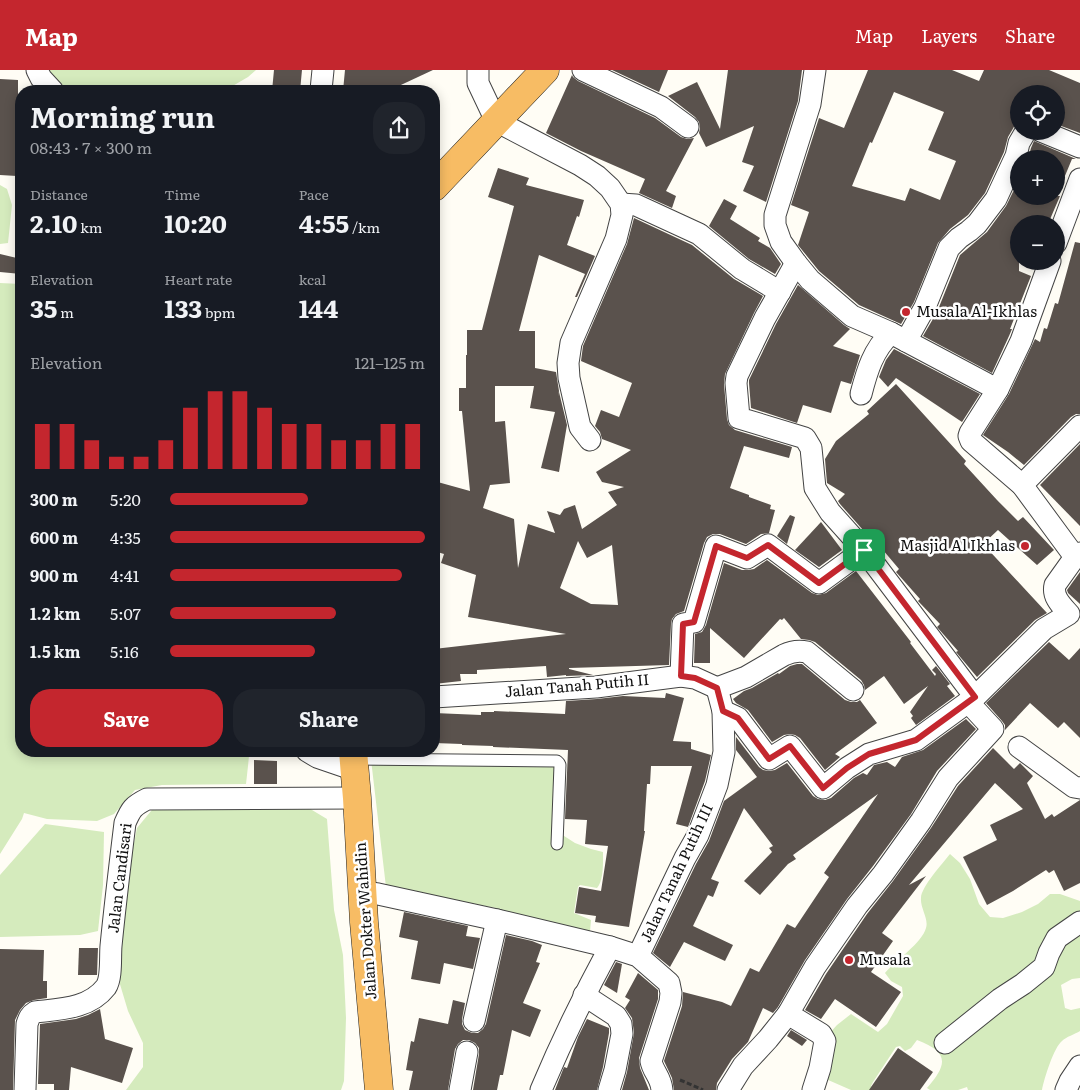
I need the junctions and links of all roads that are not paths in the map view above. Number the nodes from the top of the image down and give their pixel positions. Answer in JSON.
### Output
{"nodes":[{"id":1,"x":37,"y":70,"type":"edge"},
{"id":2,"x":323,"y":70,"type":"edge"},
{"id":3,"x":478,"y":70,"type":"edge"},
{"id":4,"x":583,"y":70,"type":"edge"},
{"id":5,"x":815,"y":70,"type":"edge"},
{"id":6,"x":538,"y":78,"type":"edge"},
{"id":7,"x":47,"y":85,"type":"edge"},
{"id":8,"x":322,"y":85,"type":"edge"},
{"id":9,"x":496,"y":121,"type":"junction"},
{"id":10,"x":688,"y":127,"type":"dead end"},
{"id":11,"x":1021,"y":140,"type":"edge"},
{"id":12,"x":1063,"y":140,"type":"edge"},
{"id":13,"x":1080,"y":147,"type":"edge"},
{"id":14,"x":1080,"y":179,"type":"edge"},
{"id":15,"x":440,"y":181,"type":"edge"},
{"id":16,"x":1076,"y":201,"type":"edge"},
{"id":17,"x":621,"y":204,"type":"junction"},
{"id":18,"x":1065,"y":224,"type":"edge"},
{"id":19,"x":796,"y":263,"type":"junction"},
{"id":20,"x":1047,"y":270,"type":"edge"},
{"id":21,"x":780,"y":292,"type":"junction"},
{"id":22,"x":899,"y":337,"type":"junction"},
{"id":23,"x":998,"y":389,"type":"junction"},
{"id":24,"x":861,"y":394,"type":"dead end"},
{"id":25,"x":1080,"y":426,"type":"edge"},
{"id":26,"x":590,"y":440,"type":"dead end"},
{"id":27,"x":1022,"y":485,"type":"junction"},
{"id":28,"x":864,"y":550,"type":"junction"},
{"id":29,"x":1078,"y":555,"type":"edge"},
{"id":30,"x":681,"y":676,"type":"junction"},
{"id":31,"x":717,"y":688,"type":"junction"},
{"id":32,"x":852,"y":690,"type":"dead end"},
{"id":33,"x":440,"y":697,"type":"edge"},
{"id":34,"x":972,"y":699,"type":"junction"},
{"id":35,"x":723,"y":711,"type":"junction"},
{"id":36,"x":1019,"y":747,"type":"dead end"},
{"id":37,"x":317,"y":757,"type":"edge"},
{"id":38,"x":354,"y":760,"type":"edge"},
{"id":39,"x":1077,"y":787,"type":"edge"},
{"id":40,"x":357,"y":798,"type":"junction"},
{"id":41,"x":557,"y":844,"type":"dead end"},
{"id":42,"x":363,"y":892,"type":"junction"},
{"id":43,"x":497,"y":920,"type":"junction"},
{"id":44,"x":1080,"y":922,"type":"edge"},
{"id":45,"x":610,"y":947,"type":"junction"},
{"id":46,"x":638,"y":956,"type":"junction"},
{"id":47,"x":584,"y":994,"type":"junction"},
{"id":48,"x":788,"y":1014,"type":"junction"},
{"id":49,"x":474,"y":1021,"type":"dead end"},
{"id":50,"x":945,"y":1043,"type":"dead end"},
{"id":51,"x":468,"y":1052,"type":"dead end"},
{"id":52,"x":1080,"y":1066,"type":"edge"},
{"id":53,"x":659,"y":1080,"type":"edge"},
{"id":54,"x":25,"y":1090,"type":"edge"},
{"id":55,"x":379,"y":1090,"type":"edge"},
{"id":56,"x":460,"y":1090,"type":"edge"},
{"id":57,"x":541,"y":1090,"type":"edge"},
{"id":58,"x":609,"y":1090,"type":"edge"},
{"id":59,"x":728,"y":1090,"type":"edge"},
{"id":60,"x":813,"y":1090,"type":"edge"},
{"id":61,"x":1066,"y":1090,"type":"edge"}],
"edges":[{"from":1,"to":7,"type":"street"},
{"from":2,"to":8,"type":"street"},
{"from":3,"to":9,"type":"street"},
{"from":4,"to":10,"type":"street"},
{"from":5,"to":19,"type":"street"},
{"from":6,"to":9,"type":"highway"},
{"from":9,"to":15,"type":"highway"},
{"from":9,"to":17,"type":"street"},
{"from":11,"to":22,"type":"street"},
{"from":12,"to":13,"type":"street"},
{"from":14,"to":16,"type":"street"},
{"from":16,"to":18,"type":"street"},
{"from":17,"to":21,"type":"street"},
{"from":17,"to":26,"type":"street"},
{"from":19,"to":21,"type":"street"},
{"from":19,"to":22,"type":"street"},
{"from":20,"to":23,"type":"street"},
{"from":21,"to":28,"type":"street"},
{"from":22,"to":23,"type":"street"},
{"from":22,"to":24,"type":"street"},
{"from":23,"to":27,"type":"street"},
{"from":25,"to":27,"type":"street"},
{"from":27,"to":29,"type":"street"},
{"from":28,"to":30,"type":"street"},
{"from":28,"to":34,"type":"street"},
{"from":29,"to":34,"type":"street"},
{"from":30,"to":31,"type":"street","name":"Jalan Tanah Putih II"},
{"from":30,"to":33,"type":"street","name":"Jalan Tanah Putih II"},
{"from":31,"to":32,"type":"street"},
{"from":31,"to":35,"type":"street","name":"Jalan Tanah Putih III"},
{"from":34,"to":35,"type":"street"},
{"from":34,"to":48,"type":"street"},
{"from":35,"to":46,"type":"street","name":"Jalan Tanah Putih III"},
{"from":36,"to":39,"type":"street"},
{"from":37,"to":38,"type":"street"},
{"from":38,"to":40,"type":"highway","name":"Jalan Dokter Wahidin"},
{"from":38,"to":41,"type":"lane"},
{"from":40,"to":42,"type":"highway","name":"Jalan Dokter Wahidin"},
{"from":40,"to":54,"type":"street","name":"Jalan Candisari"},
{"from":42,"to":43,"type":"street","name":"Jalan Tanah Putih III"},
{"from":42,"to":55,"type":"highway","name":"Jalan Dokter Wahidin"},
{"from":43,"to":45,"type":"street","name":"Jalan Tanah Putih III"},
{"from":43,"to":49,"type":"street"},
{"from":44,"to":50,"type":"street"},
{"from":45,"to":46,"type":"street","name":"Jalan Tanah Putih III"},
{"from":45,"to":47,"type":"street"},
{"from":46,"to":53,"type":"street"},
{"from":47,"to":57,"type":"street"},
{"from":47,"to":58,"type":"street"},
{"from":48,"to":59,"type":"street"},
{"from":48,"to":60,"type":"street"},
{"from":51,"to":56,"type":"street"},
{"from":52,"to":61,"type":"street"}]}
